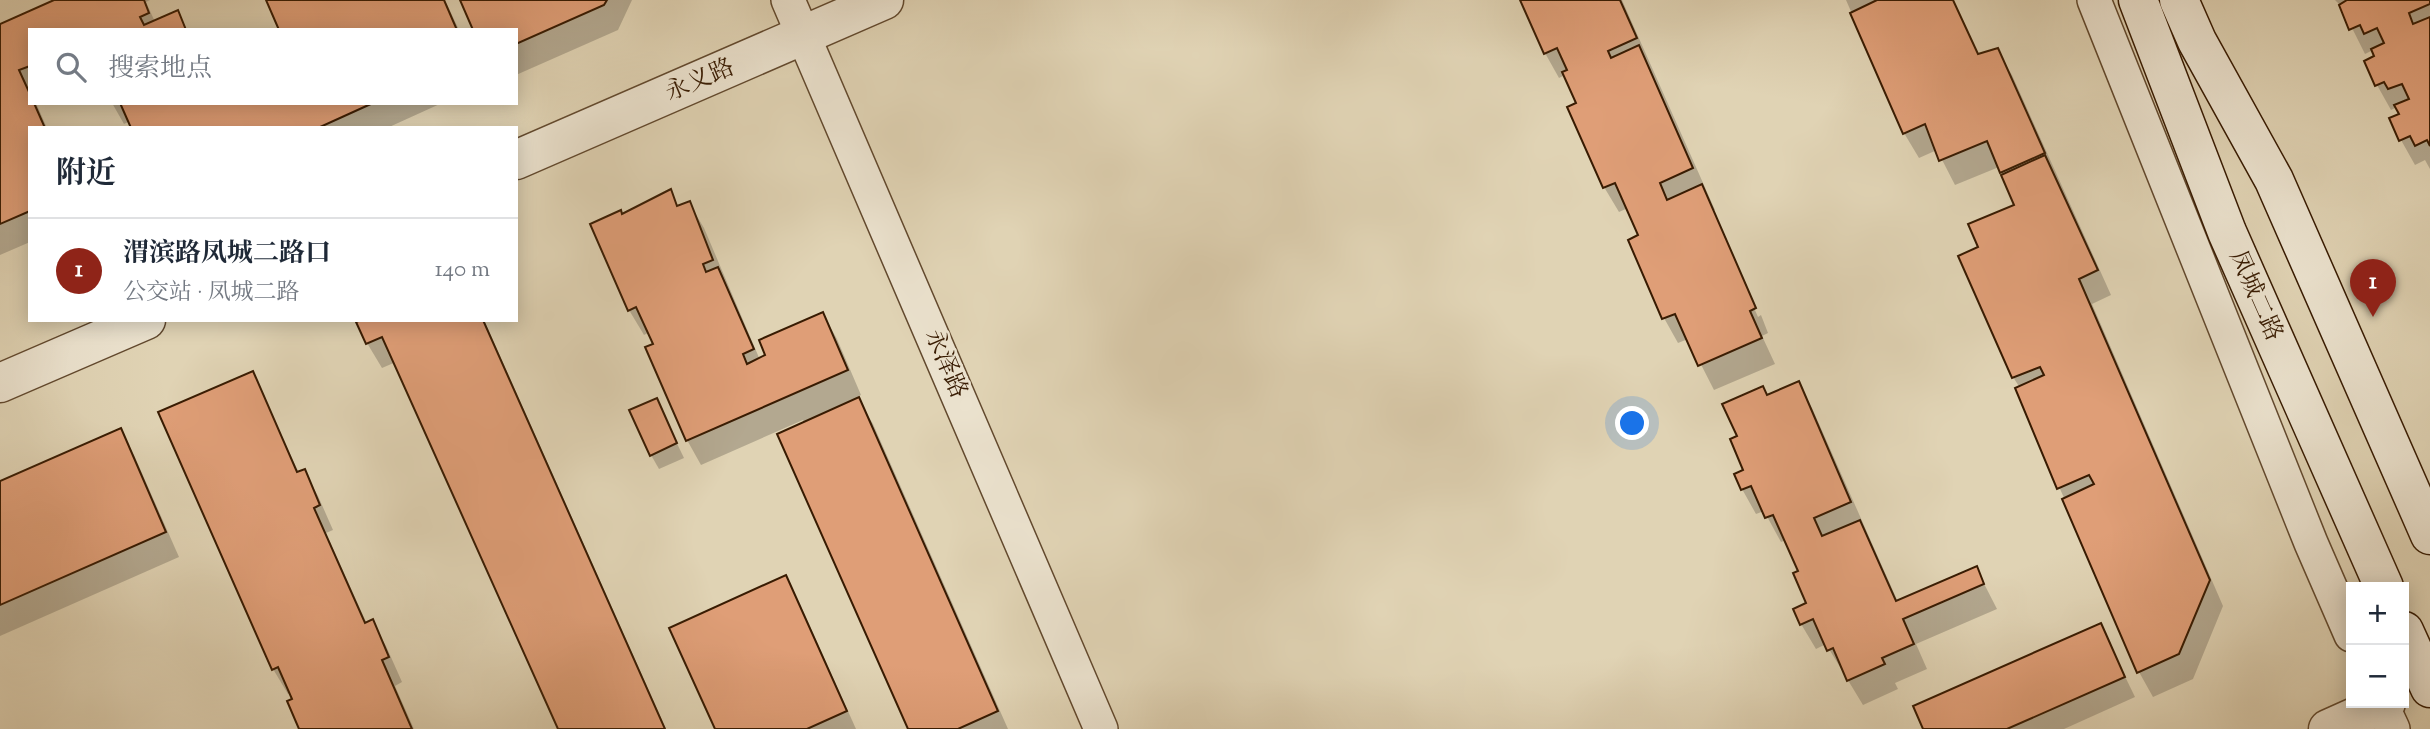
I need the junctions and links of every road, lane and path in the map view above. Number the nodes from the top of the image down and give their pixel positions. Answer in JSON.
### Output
{"nodes":[{"id":1,"x":788,"y":0,"type":"edge"},
{"id":2,"x":884,"y":0,"type":"edge"},
{"id":3,"x":2094,"y":0,"type":"edge"},
{"id":4,"x":2138,"y":0,"type":"edge"},
{"id":5,"x":2179,"y":0,"type":"edge"},
{"id":6,"x":804,"y":36,"type":"junction"},
{"id":7,"x":518,"y":159,"type":"edge"},
{"id":8,"x":141,"y":322,"type":"edge"},
{"id":9,"x":0,"y":383,"type":"edge"},
{"id":10,"x":2430,"y":535,"type":"edge"},
{"id":11,"x":2382,"y":582,"type":"edge"},
{"id":12,"x":2346,"y":623,"type":"edge"},
{"id":13,"x":2381,"y":708,"type":"edge"},
{"id":14,"x":1101,"y":729,"type":"edge"},
{"id":15,"x":2328,"y":729,"type":"edge"}],
"edges":[{"from":1,"to":6,"type":"street","name":"永泽路"},
{"from":2,"to":6,"type":"main road","name":"永义路"},
{"from":3,"to":12,"type":"street"},
{"from":4,"to":11,"type":"main road","name":"凤城二路"},
{"from":5,"to":10,"type":"main road"},
{"from":6,"to":7,"type":"main road","name":"永义路"},
{"from":6,"to":14,"type":"street","name":"永泽路"},
{"from":8,"to":9,"type":"main road"},
{"from":13,"to":15,"type":"main road"}]}
